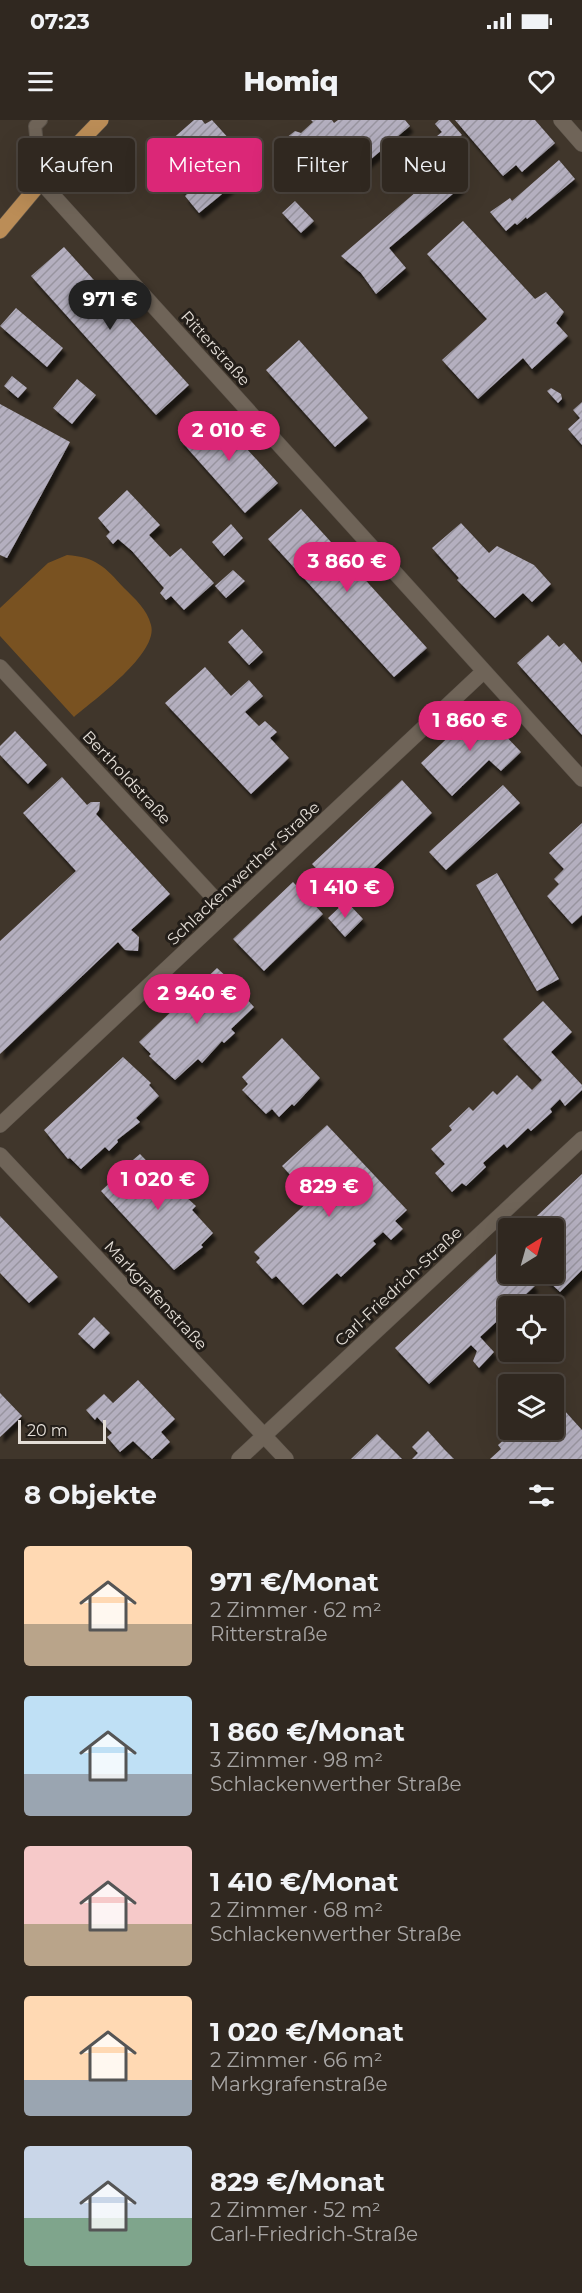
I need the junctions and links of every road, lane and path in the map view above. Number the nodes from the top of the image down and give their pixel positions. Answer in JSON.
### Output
{"nodes":[{"id":1,"x":41,"y":120,"type":"edge"},
{"id":2,"x":101,"y":120,"type":"edge"},
{"id":3,"x":561,"y":120,"type":"edge"},
{"id":4,"x":36,"y":138,"type":"edge"},
{"id":5,"x":84,"y":138,"type":"edge"},
{"id":6,"x":582,"y":144,"type":"edge"},
{"id":7,"x":33,"y":192,"type":"edge"},
{"id":8,"x":50,"y":192,"type":"edge"},
{"id":9,"x":0,"y":231,"type":"edge"},
{"id":10,"x":0,"y":667,"type":"edge"},
{"id":11,"x":484,"y":671,"type":"junction"},
{"id":12,"x":582,"y":778,"type":"edge"},
{"id":13,"x":227,"y":912,"type":"junction"},
{"id":14,"x":0,"y":1125,"type":"edge"},
{"id":15,"x":582,"y":1139,"type":"edge"},
{"id":16,"x":0,"y":1155,"type":"edge"},
{"id":17,"x":264,"y":1436,"type":"junction"},
{"id":18,"x":239,"y":1459,"type":"edge"},
{"id":19,"x":286,"y":1459,"type":"edge"}],
"edges":[{"from":1,"to":4,"type":"lane"},
{"from":2,"to":5,"type":"main road"},
{"from":3,"to":6,"type":"street"},
{"from":7,"to":9,"type":"main road"},
{"from":8,"to":11,"type":"street","name":"Ritterstraße"},
{"from":10,"to":13,"type":"street","name":"Bertholdstraße"},
{"from":11,"to":12,"type":"street","name":"Ritterstraße"},
{"from":11,"to":13,"type":"street","name":"Schlackenwerther Straße"},
{"from":13,"to":14,"type":"street","name":"Schlackenwerther Straße"},
{"from":15,"to":17,"type":"street","name":"Carl-Friedrich-Straße"},
{"from":16,"to":17,"type":"street","name":"Markgrafenstraße"},
{"from":17,"to":18,"type":"street","name":"Carl-Friedrich-Straße"},
{"from":17,"to":19,"type":"street","name":"Markgrafenstraße"}]}
